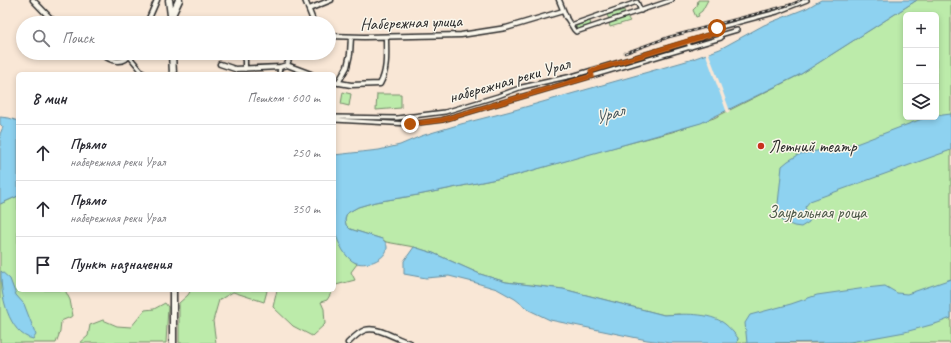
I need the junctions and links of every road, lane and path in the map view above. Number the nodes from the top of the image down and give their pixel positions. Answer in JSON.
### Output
{"nodes":[{"id":1,"x":33,"y":0,"type":"edge"},
{"id":2,"x":157,"y":0,"type":"edge"},
{"id":3,"x":169,"y":0,"type":"edge"},
{"id":4,"x":178,"y":0,"type":"edge"},
{"id":5,"x":305,"y":0,"type":"edge"},
{"id":6,"x":331,"y":0,"type":"edge"},
{"id":7,"x":559,"y":0,"type":"edge"},
{"id":8,"x":672,"y":0,"type":"edge"},
{"id":9,"x":807,"y":0,"type":"edge"},
{"id":10,"x":624,"y":7,"type":"junction"},
{"id":11,"x":309,"y":9,"type":"junction"},
{"id":12,"x":563,"y":11,"type":"junction"},
{"id":13,"x":641,"y":11,"type":"junction"},
{"id":14,"x":602,"y":14,"type":"junction"},
{"id":15,"x":48,"y":16,"type":"edge"},
{"id":16,"x":150,"y":16,"type":"edge"},
{"id":17,"x":171,"y":16,"type":"edge"},
{"id":18,"x":173,"y":16,"type":"edge"},
{"id":19,"x":312,"y":16,"type":"edge"},
{"id":20,"x":627,"y":16,"type":"junction"},
{"id":21,"x":566,"y":17,"type":"joint"},
{"id":22,"x":592,"y":18,"type":"junction"},
{"id":23,"x":605,"y":23,"type":"junction"},
{"id":24,"x":571,"y":26,"type":"junction"},
{"id":25,"x":595,"y":26,"type":"junction"},
{"id":26,"x":737,"y":30,"type":"dead end"},
{"id":27,"x":719,"y":33,"type":"junction"},
{"id":28,"x":336,"y":36,"type":"edge"},
{"id":29,"x":351,"y":37,"type":"junction"},
{"id":30,"x":386,"y":37,"type":"junction"},
{"id":31,"x":688,"y":42,"type":"junction"},
{"id":32,"x":665,"y":48,"type":"junction"},
{"id":33,"x":690,"y":48,"type":"junction"},
{"id":34,"x":667,"y":54,"type":"junction"},
{"id":35,"x":112,"y":60,"type":"edge"},
{"id":36,"x":123,"y":60,"type":"edge"},
{"id":37,"x":134,"y":60,"type":"edge"},
{"id":38,"x":172,"y":60,"type":"edge"},
{"id":39,"x":245,"y":60,"type":"edge"},
{"id":40,"x":289,"y":60,"type":"edge"},
{"id":41,"x":618,"y":62,"type":"junction"},
{"id":42,"x":220,"y":64,"type":"dead end"},
{"id":43,"x":288,"y":65,"type":"junction"},
{"id":44,"x":280,"y":67,"type":"junction"},
{"id":45,"x":620,"y":68,"type":"junction"},
{"id":46,"x":245,"y":69,"type":"junction"},
{"id":47,"x":591,"y":71,"type":"junction"},
{"id":48,"x":143,"y":72,"type":"edge"},
{"id":49,"x":172,"y":72,"type":"edge"},
{"id":50,"x":279,"y":72,"type":"edge"},
{"id":51,"x":306,"y":72,"type":"edge"},
{"id":52,"x":592,"y":76,"type":"junction"},
{"id":53,"x":543,"y":82,"type":"junction"},
{"id":54,"x":336,"y":83,"type":"edge"},
{"id":55,"x":522,"y":87,"type":"junction"},
{"id":56,"x":546,"y":90,"type":"junction"},
{"id":57,"x":525,"y":96,"type":"junction"},
{"id":58,"x":490,"y":99,"type":"junction"},
{"id":59,"x":468,"y":106,"type":"junction"},
{"id":60,"x":492,"y":106,"type":"junction"},
{"id":61,"x":445,"y":112,"type":"junction"},
{"id":62,"x":470,"y":112,"type":"junction"},
{"id":63,"x":336,"y":117,"type":"edge"},
{"id":64,"x":446,"y":119,"type":"junction"},
{"id":65,"x":336,"y":120,"type":"edge"},
{"id":66,"x":173,"y":292,"type":"edge"},
{"id":67,"x":405,"y":342,"type":"edge"},
{"id":68,"x":173,"y":343,"type":"edge"},
{"id":69,"x":348,"y":343,"type":"edge"},
{"id":70,"x":410,"y":343,"type":"edge"}],
"edges":[{"from":1,"to":15,"type":"street"},
{"from":2,"to":16,"type":"street"},
{"from":3,"to":17,"type":"main road"},
{"from":4,"to":18,"type":"main road"},
{"from":5,"to":11,"type":"street"},
{"from":6,"to":11,"type":"street"},
{"from":7,"to":12,"type":"street"},
{"from":8,"to":13,"type":"street"},
{"from":9,"to":27,"type":"street","name":"набережная реки Урал"},
{"from":10,"to":13,"type":"street"},
{"from":10,"to":14,"type":"street"},
{"from":10,"to":20,"type":"street"},
{"from":11,"to":19,"type":"street"},
{"from":12,"to":21,"type":"street"},
{"from":12,"to":30,"type":"street","name":"Набережная улица"},
{"from":13,"to":20,"type":"street"},
{"from":14,"to":22,"type":"street"},
{"from":14,"to":23,"type":"street"},
{"from":20,"to":23,"type":"street"},
{"from":21,"to":24,"type":"street"},
{"from":22,"to":24,"type":"street"},
{"from":22,"to":25,"type":"street"},
{"from":23,"to":25,"type":"street"},
{"from":24,"to":25,"type":"street"},
{"from":26,"to":27,"type":"street","name":"набережная реки Урал"},
{"from":27,"to":31,"type":"street","name":"набережная реки Урал"},
{"from":27,"to":33,"type":"street","name":"набережная реки Урал"},
{"from":28,"to":29,"type":"street","name":"Набережная улица"},
{"from":29,"to":30,"type":"street","name":"Набережная улица"},
{"from":29,"to":54,"type":"street"},
{"from":30,"to":54,"type":"street"},
{"from":31,"to":32,"type":"street","name":"набережная реки Урал"},
{"from":31,"to":33,"type":"street"},
{"from":32,"to":34,"type":"street"},
{"from":32,"to":41,"type":"street","name":"набережная реки Урал"},
{"from":33,"to":34,"type":"street","name":"набережная реки Урал"},
{"from":34,"to":45,"type":"street","name":"набережная реки Урал"},
{"from":35,"to":36,"type":"street"},
{"from":37,"to":48,"type":"street"},
{"from":38,"to":49,"type":"main road"},
{"from":39,"to":46,"type":"street"},
{"from":40,"to":43,"type":"street"},
{"from":41,"to":45,"type":"street"},
{"from":41,"to":47,"type":"street","name":"набережная реки Урал"},
{"from":42,"to":46,"type":"street"},
{"from":43,"to":44,"type":"street"},
{"from":43,"to":51,"type":"street"},
{"from":44,"to":46,"type":"street"},
{"from":44,"to":50,"type":"street"},
{"from":45,"to":52,"type":"street","name":"набережная реки Урал"},
{"from":47,"to":52,"type":"street"},
{"from":47,"to":53,"type":"street","name":"набережная реки Урал"},
{"from":52,"to":56,"type":"street","name":"набережная реки Урал"},
{"from":53,"to":55,"type":"street","name":"набережная реки Урал"},
{"from":53,"to":56,"type":"street"},
{"from":55,"to":57,"type":"street"},
{"from":55,"to":58,"type":"street","name":"набережная реки Урал"},
{"from":56,"to":57,"type":"street","name":"набережная реки Урал"},
{"from":57,"to":60,"type":"street","name":"набережная реки Урал"},
{"from":58,"to":59,"type":"street","name":"набережная реки Урал"},
{"from":58,"to":60,"type":"street"},
{"from":59,"to":61,"type":"street","name":"набережная реки Урал"},
{"from":59,"to":62,"type":"street"},
{"from":60,"to":62,"type":"street","name":"набережная реки Урал"},
{"from":61,"to":63,"type":"street","name":"набережная реки Урал"},
{"from":61,"to":64,"type":"street"},
{"from":62,"to":64,"type":"street","name":"набережная реки Урал"},
{"from":64,"to":65,"type":"street","name":"набережная реки Урал"},
{"from":66,"to":68,"type":"main road"},
{"from":67,"to":69,"type":"street"},
{"from":67,"to":70,"type":"street"}]}
